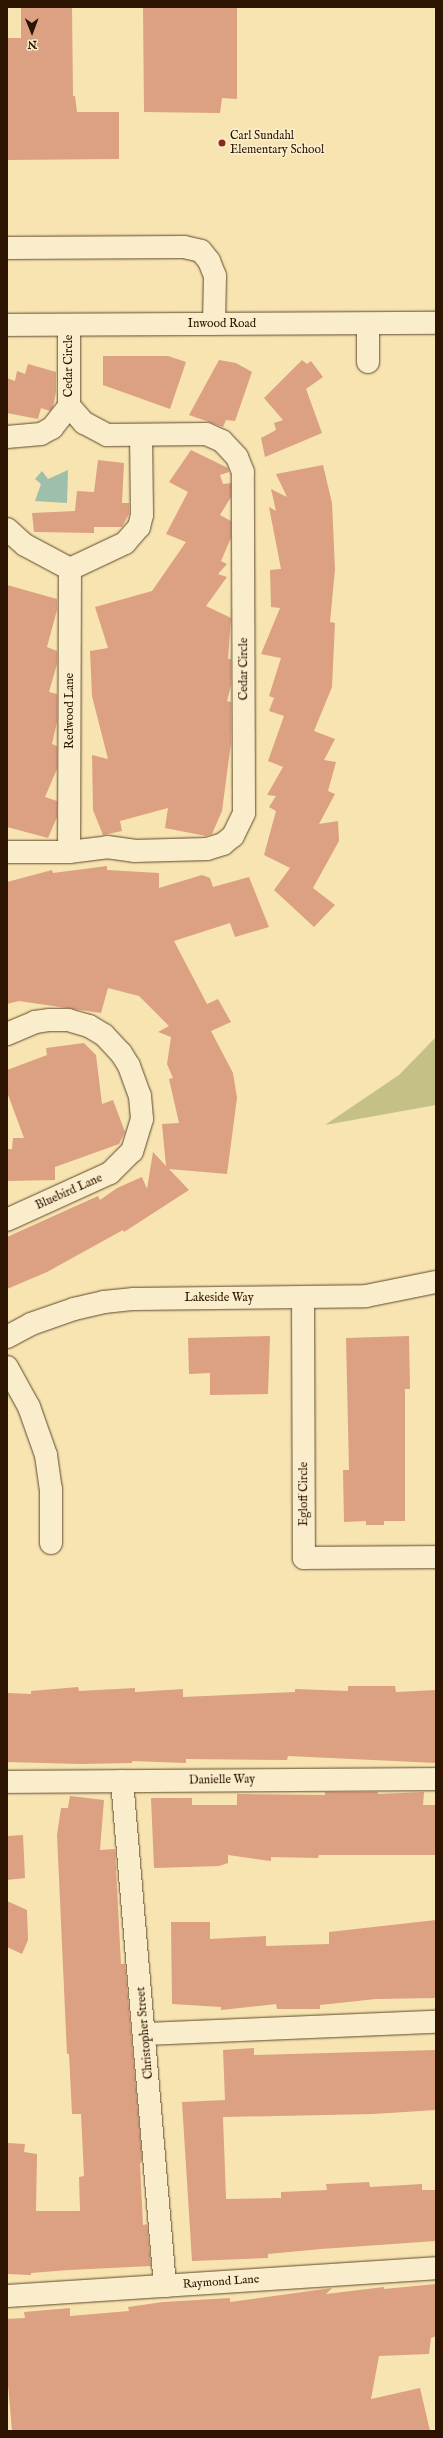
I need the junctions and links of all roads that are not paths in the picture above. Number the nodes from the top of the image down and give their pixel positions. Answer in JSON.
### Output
{"nodes":[{"id":1,"x":7,"y":248,"type":"edge"},
{"id":2,"x":214,"y":324,"type":"junction"},
{"id":3,"x":368,"y":324,"type":"junction"},
{"id":4,"x":436,"y":324,"type":"edge"},
{"id":5,"x":7,"y":325,"type":"edge"},
{"id":6,"x":69,"y":325,"type":"junction"},
{"id":7,"x":368,"y":362,"type":"dead end"},
{"id":8,"x":69,"y":406,"type":"junction"},
{"id":9,"x":141,"y":435,"type":"junction"},
{"id":10,"x":7,"y":437,"type":"edge"},
{"id":11,"x":7,"y":529,"type":"edge"},
{"id":12,"x":70,"y":569,"type":"junction"},
{"id":13,"x":7,"y":852,"type":"edge"},
{"id":14,"x":69,"y":852,"type":"junction"},
{"id":15,"x":7,"y":1034,"type":"edge"},
{"id":16,"x":7,"y":1220,"type":"edge"},
{"id":17,"x":436,"y":1282,"type":"edge"},
{"id":18,"x":303,"y":1298,"type":"junction"},
{"id":19,"x":7,"y":1337,"type":"edge"},
{"id":20,"x":7,"y":1368,"type":"edge"},
{"id":21,"x":51,"y":1543,"type":"dead end"},
{"id":22,"x":436,"y":1557,"type":"edge"},
{"id":23,"x":436,"y":1779,"type":"edge"},
{"id":24,"x":122,"y":1781,"type":"junction"},
{"id":25,"x":7,"y":1782,"type":"edge"},
{"id":26,"x":436,"y":2022,"type":"edge"},
{"id":27,"x":145,"y":2034,"type":"junction"},
{"id":28,"x":436,"y":2268,"type":"edge"},
{"id":29,"x":165,"y":2286,"type":"junction"},
{"id":30,"x":7,"y":2296,"type":"edge"}],
"edges":[{"from":1,"to":2,"type":"street"},
{"from":2,"to":3,"type":"street","name":"Inwood Road"},
{"from":2,"to":6,"type":"street","name":"Inwood Road"},
{"from":3,"to":4,"type":"street","name":"Inwood Road"},
{"from":3,"to":7,"type":"street"},
{"from":5,"to":6,"type":"street","name":"Inwood Road"},
{"from":6,"to":8,"type":"street","name":"Cedar Circle"},
{"from":8,"to":9,"type":"street","name":"Cedar Circle"},
{"from":8,"to":10,"type":"street","name":"Cedar Circle"},
{"from":9,"to":12,"type":"street"},
{"from":9,"to":14,"type":"street","name":"Cedar Circle"},
{"from":11,"to":12,"type":"street"},
{"from":12,"to":14,"type":"street","name":"Redwood Lane"},
{"from":13,"to":14,"type":"street","name":"Cedar Circle"},
{"from":15,"to":16,"type":"street","name":"Bluebird Lane"},
{"from":17,"to":18,"type":"street","name":"Lakeside Way"},
{"from":18,"to":19,"type":"street","name":"Lakeside Way"},
{"from":18,"to":22,"type":"street","name":"Egloff Circle"},
{"from":20,"to":21,"type":"street"},
{"from":23,"to":24,"type":"street","name":"Danielle Way"},
{"from":24,"to":25,"type":"street","name":"Danielle Way"},
{"from":24,"to":27,"type":"street","name":"Christopher Street"},
{"from":26,"to":27,"type":"street"},
{"from":27,"to":29,"type":"street","name":"Christopher Street"},
{"from":28,"to":29,"type":"street","name":"Raymond Lane"},
{"from":29,"to":30,"type":"street","name":"Raymond Lane"}]}
